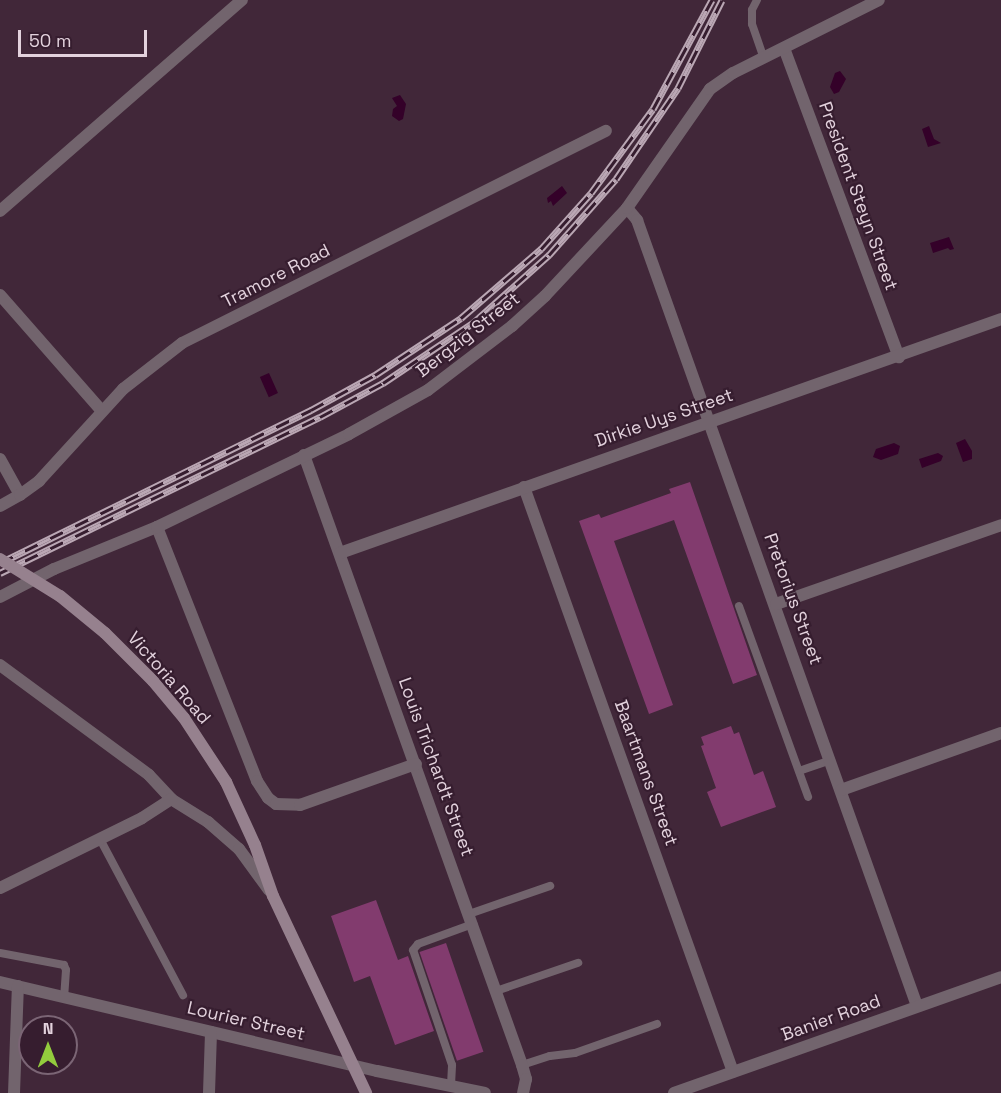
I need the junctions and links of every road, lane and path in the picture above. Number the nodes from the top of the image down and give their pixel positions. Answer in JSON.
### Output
{"nodes":[{"id":1,"x":242,"y":0,"type":"edge"},
{"id":2,"x":757,"y":0,"type":"edge"},
{"id":3,"x":879,"y":0,"type":"edge"},
{"id":4,"x":784,"y":48,"type":"junction"},
{"id":5,"x":764,"y":58,"type":"junction"},
{"id":6,"x":606,"y":131,"type":"dead end"},
{"id":7,"x":627,"y":208,"type":"junction"},
{"id":8,"x":0,"y":211,"type":"edge"},
{"id":9,"x":0,"y":295,"type":"edge"},
{"id":10,"x":1001,"y":319,"type":"edge"},
{"id":11,"x":899,"y":357,"type":"junction"},
{"id":12,"x":102,"y":411,"type":"junction"},
{"id":13,"x":708,"y":422,"type":"junction"},
{"id":14,"x":304,"y":455,"type":"junction"},
{"id":15,"x":0,"y":459,"type":"edge"},
{"id":16,"x":524,"y":487,"type":"junction"},
{"id":17,"x":20,"y":495,"type":"junction"},
{"id":18,"x":0,"y":506,"type":"edge"},
{"id":19,"x":1001,"y":525,"type":"edge"},
{"id":20,"x":157,"y":527,"type":"junction"},
{"id":21,"x":340,"y":553,"type":"junction"},
{"id":22,"x":0,"y":559,"type":"edge"},
{"id":23,"x":0,"y":597,"type":"edge"},
{"id":24,"x":776,"y":604,"type":"junction"},
{"id":25,"x":739,"y":606,"type":"dead end"},
{"id":26,"x":0,"y":665,"type":"edge"},
{"id":27,"x":1001,"y":733,"type":"edge"},
{"id":28,"x":831,"y":760,"type":"junction"},
{"id":29,"x":416,"y":764,"type":"junction"},
{"id":30,"x":799,"y":771,"type":"junction"},
{"id":31,"x":841,"y":790,"type":"junction"},
{"id":32,"x":808,"y":797,"type":"dead end"},
{"id":33,"x":171,"y":799,"type":"junction"},
{"id":34,"x":100,"y":838,"type":"junction"},
{"id":35,"x":550,"y":886,"type":"dead end"},
{"id":36,"x":0,"y":888,"type":"edge"},
{"id":37,"x":273,"y":896,"type":"junction"},
{"id":38,"x":471,"y":919,"type":"junction"},
{"id":39,"x":0,"y":953,"type":"edge"},
{"id":40,"x":578,"y":963,"type":"dead end"},
{"id":41,"x":1001,"y":976,"type":"edge"},
{"id":42,"x":0,"y":982,"type":"edge"},
{"id":43,"x":18,"y":986,"type":"junction"},
{"id":44,"x":496,"y":991,"type":"junction"},
{"id":45,"x":183,"y":995,"type":"dead end"},
{"id":46,"x":64,"y":997,"type":"junction"},
{"id":47,"x":917,"y":1006,"type":"junction"},
{"id":48,"x":657,"y":1024,"type":"dead end"},
{"id":49,"x":211,"y":1032,"type":"junction"},
{"id":50,"x":351,"y":1063,"type":"junction"},
{"id":51,"x":522,"y":1065,"type":"junction"},
{"id":52,"x":733,"y":1072,"type":"junction"},
{"id":53,"x":451,"y":1085,"type":"junction"},
{"id":54,"x":14,"y":1093,"type":"edge"},
{"id":55,"x":209,"y":1093,"type":"edge"},
{"id":56,"x":366,"y":1093,"type":"edge"},
{"id":57,"x":485,"y":1093,"type":"edge"},
{"id":58,"x":523,"y":1093,"type":"edge"},
{"id":59,"x":674,"y":1093,"type":"edge"}],
"edges":[{"from":1,"to":8,"type":"street"},
{"from":2,"to":5,"type":"lane"},
{"from":3,"to":4,"type":"street","name":"Bergzig Street"},
{"from":4,"to":5,"type":"street","name":"Bergzig Street"},
{"from":4,"to":11,"type":"street","name":"President Steyn Street"},
{"from":5,"to":7,"type":"street","name":"Bergzig Street"},
{"from":6,"to":12,"type":"street","name":"Tramore Road"},
{"from":7,"to":13,"type":"street","name":"Pretorius Street"},
{"from":7,"to":14,"type":"street","name":"Bergzig Street"},
{"from":9,"to":12,"type":"street"},
{"from":10,"to":11,"type":"street","name":"Dirkie Uys Street"},
{"from":11,"to":13,"type":"street","name":"Dirkie Uys Street"},
{"from":12,"to":17,"type":"street","name":"Tramore Road"},
{"from":13,"to":16,"type":"street","name":"Dirkie Uys Street"},
{"from":13,"to":24,"type":"street","name":"Pretorius Street"},
{"from":14,"to":20,"type":"street","name":"Bergzig Street"},
{"from":14,"to":21,"type":"street","name":"Louis Trichardt Street"},
{"from":15,"to":17,"type":"street"},
{"from":16,"to":21,"type":"street","name":"Dirkie Uys Street"},
{"from":16,"to":52,"type":"street","name":"Baartmans Street"},
{"from":17,"to":18,"type":"street","name":"Tramore Road"},
{"from":19,"to":24,"type":"street"},
{"from":20,"to":23,"type":"street","name":"Bergzig Street"},
{"from":20,"to":29,"type":"street"},
{"from":21,"to":29,"type":"street","name":"Louis Trichardt Street"},
{"from":22,"to":37,"type":"street","name":"Victoria Road","bridge":true},
{"from":24,"to":28,"type":"street","name":"Pretorius Street"},
{"from":25,"to":30,"type":"lane"},
{"from":26,"to":33,"type":"street","name":"Victoria Road"},
{"from":27,"to":31,"type":"street"},
{"from":28,"to":30,"type":"lane"},
{"from":28,"to":31,"type":"street","name":"Pretorius Street"},
{"from":29,"to":38,"type":"street","name":"Louis Trichardt Street"},
{"from":30,"to":32,"type":"lane"},
{"from":31,"to":47,"type":"street","name":"Pretorius Street"},
{"from":33,"to":34,"type":"street"},
{"from":33,"to":37,"type":"street","name":"Victoria Road"},
{"from":34,"to":36,"type":"street"},
{"from":34,"to":45,"type":"lane"},
{"from":35,"to":38,"type":"lane"},
{"from":37,"to":50,"type":"street","name":"Victoria Road"},
{"from":38,"to":44,"type":"street","name":"Louis Trichardt Street"},
{"from":38,"to":53,"type":"lane"},
{"from":39,"to":46,"type":"lane"},
{"from":40,"to":44,"type":"lane"},
{"from":41,"to":47,"type":"street","name":"Banier Road"},
{"from":42,"to":43,"type":"street","name":"Lourier Street"},
{"from":43,"to":46,"type":"street","name":"Lourier Street"},
{"from":43,"to":54,"type":"street"},
{"from":44,"to":51,"type":"street","name":"Louis Trichardt Street"},
{"from":46,"to":49,"type":"street","name":"Lourier Street"},
{"from":47,"to":52,"type":"street","name":"Banier Road"},
{"from":48,"to":51,"type":"lane"},
{"from":49,"to":50,"type":"street","name":"Lourier Street"},
{"from":49,"to":55,"type":"street"},
{"from":50,"to":53,"type":"street","name":"Lourier Street"},
{"from":50,"to":56,"type":"street","name":"Victoria Road"},
{"from":51,"to":58,"type":"street","name":"Louis Trichardt Street"},
{"from":52,"to":59,"type":"street","name":"Banier Road"},
{"from":53,"to":57,"type":"street","name":"Lourier Street"}]}
